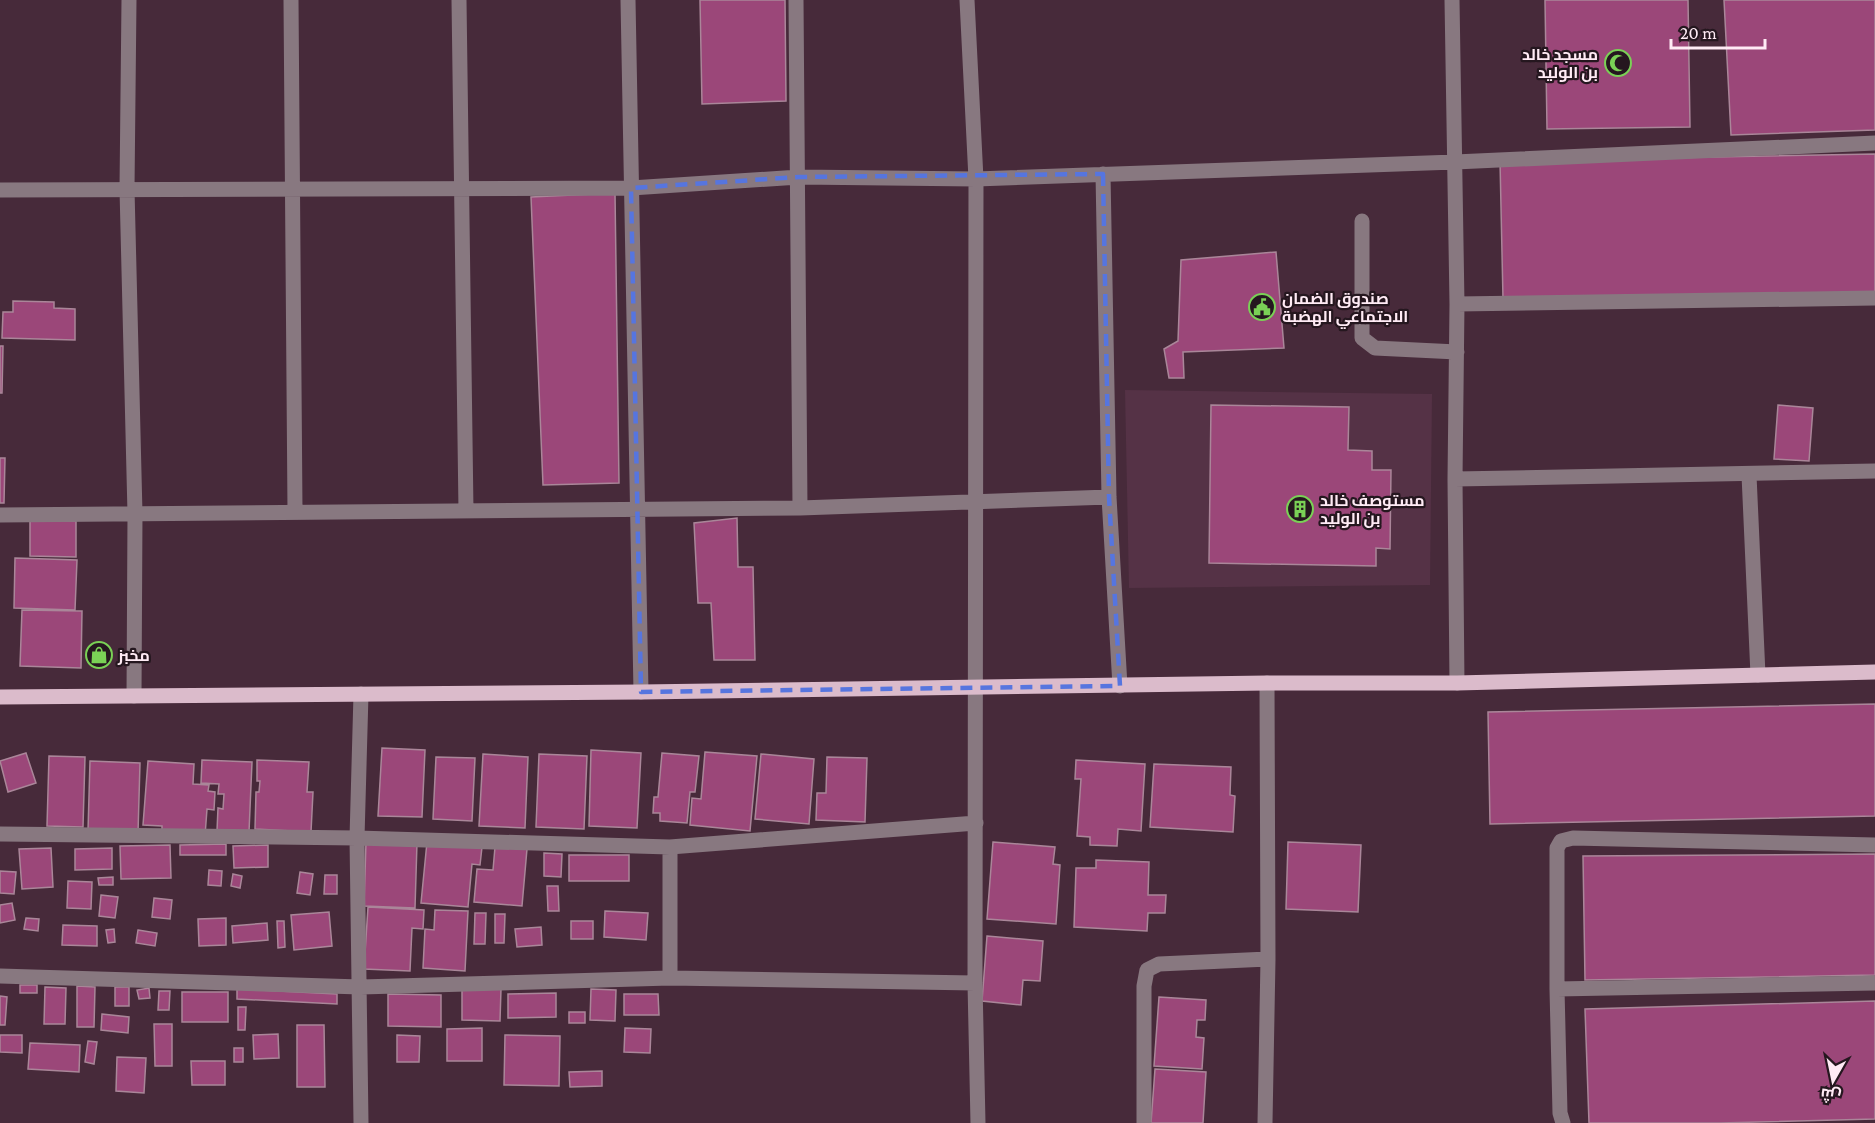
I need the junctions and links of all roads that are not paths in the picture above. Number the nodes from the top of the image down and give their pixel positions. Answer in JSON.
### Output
{"nodes":[{"id":1,"x":129,"y":0,"type":"edge"},
{"id":2,"x":291,"y":0,"type":"edge"},
{"id":3,"x":459,"y":0,"type":"edge"},
{"id":4,"x":628,"y":0,"type":"edge"},
{"id":5,"x":796,"y":0,"type":"edge"},
{"id":6,"x":967,"y":0,"type":"edge"},
{"id":7,"x":1452,"y":0,"type":"edge"},
{"id":8,"x":1875,"y":143,"type":"edge"},
{"id":9,"x":1455,"y":162,"type":"junction"},
{"id":10,"x":1103,"y":174,"type":"junction"},
{"id":11,"x":799,"y":177,"type":"junction"},
{"id":12,"x":976,"y":179,"type":"junction"},
{"id":13,"x":292,"y":188,"type":"junction"},
{"id":14,"x":460,"y":188,"type":"junction"},
{"id":15,"x":631,"y":188,"type":"junction"},
{"id":16,"x":127,"y":189,"type":"junction"},
{"id":17,"x":0,"y":190,"type":"edge"},
{"id":18,"x":1362,"y":221,"type":"dead end"},
{"id":19,"x":1875,"y":298,"type":"edge"},
{"id":20,"x":1457,"y":304,"type":"junction"},
{"id":21,"x":1457,"y":352,"type":"junction"},
{"id":22,"x":1875,"y":471,"type":"edge"},
{"id":23,"x":1749,"y":475,"type":"junction"},
{"id":24,"x":1455,"y":479,"type":"junction"},
{"id":25,"x":1109,"y":497,"type":"junction"},
{"id":26,"x":974,"y":503,"type":"junction"},
{"id":27,"x":800,"y":508,"type":"junction"},
{"id":28,"x":636,"y":509,"type":"junction"},
{"id":29,"x":466,"y":511,"type":"junction"},
{"id":30,"x":295,"y":513,"type":"junction"},
{"id":31,"x":135,"y":514,"type":"junction"},
{"id":32,"x":0,"y":515,"type":"edge"},
{"id":33,"x":1875,"y":672,"type":"edge"},
{"id":34,"x":1758,"y":675,"type":"junction"},
{"id":35,"x":1267,"y":683,"type":"junction"},
{"id":36,"x":1457,"y":683,"type":"junction"},
{"id":37,"x":1120,"y":686,"type":"junction"},
{"id":38,"x":974,"y":687,"type":"junction"},
{"id":39,"x":641,"y":692,"type":"junction"},
{"id":40,"x":361,"y":694,"type":"junction"},
{"id":41,"x":134,"y":696,"type":"junction"},
{"id":42,"x":0,"y":697,"type":"edge"},
{"id":43,"x":976,"y":824,"type":"junction"},
{"id":44,"x":0,"y":834,"type":"edge"},
{"id":45,"x":357,"y":838,"type":"junction"},
{"id":46,"x":1875,"y":845,"type":"edge"},
{"id":47,"x":670,"y":847,"type":"junction"},
{"id":48,"x":1268,"y":959,"type":"junction"},
{"id":49,"x":0,"y":976,"type":"edge"},
{"id":50,"x":670,"y":978,"type":"junction"},
{"id":51,"x":975,"y":983,"type":"junction"},
{"id":52,"x":1875,"y":984,"type":"edge"},
{"id":53,"x":361,"y":987,"type":"junction"},
{"id":54,"x":1557,"y":989,"type":"junction"},
{"id":55,"x":361,"y":1123,"type":"edge"},
{"id":56,"x":978,"y":1123,"type":"edge"},
{"id":57,"x":1144,"y":1123,"type":"edge"},
{"id":58,"x":1265,"y":1123,"type":"edge"},
{"id":59,"x":1563,"y":1123,"type":"edge"}],
"edges":[{"from":1,"to":16,"type":"street"},
{"from":2,"to":13,"type":"street"},
{"from":3,"to":14,"type":"street"},
{"from":4,"to":15,"type":"street"},
{"from":5,"to":11,"type":"street"},
{"from":6,"to":12,"type":"street"},
{"from":7,"to":9,"type":"street"},
{"from":8,"to":9,"type":"street"},
{"from":9,"to":10,"type":"street"},
{"from":9,"to":20,"type":"street"},
{"from":10,"to":12,"type":"street"},
{"from":10,"to":25,"type":"street"},
{"from":11,"to":12,"type":"street"},
{"from":11,"to":15,"type":"street"},
{"from":11,"to":27,"type":"street"},
{"from":12,"to":26,"type":"street"},
{"from":13,"to":14,"type":"street"},
{"from":13,"to":16,"type":"street"},
{"from":13,"to":30,"type":"street"},
{"from":14,"to":15,"type":"street"},
{"from":14,"to":29,"type":"street"},
{"from":15,"to":28,"type":"street"},
{"from":16,"to":17,"type":"street"},
{"from":16,"to":31,"type":"street"},
{"from":18,"to":21,"type":"street"},
{"from":19,"to":20,"type":"street"},
{"from":20,"to":21,"type":"street"},
{"from":21,"to":24,"type":"street"},
{"from":22,"to":23,"type":"street"},
{"from":23,"to":24,"type":"street"},
{"from":23,"to":34,"type":"street"},
{"from":24,"to":36,"type":"street"},
{"from":25,"to":26,"type":"street"},
{"from":25,"to":37,"type":"street"},
{"from":26,"to":27,"type":"street"},
{"from":26,"to":38,"type":"street"},
{"from":27,"to":28,"type":"street"},
{"from":28,"to":29,"type":"street"},
{"from":28,"to":39,"type":"street"},
{"from":29,"to":30,"type":"street"},
{"from":30,"to":31,"type":"street"},
{"from":31,"to":32,"type":"street"},
{"from":31,"to":41,"type":"street"},
{"from":33,"to":34,"type":"main road"},
{"from":34,"to":36,"type":"main road"},
{"from":35,"to":36,"type":"main road"},
{"from":35,"to":37,"type":"main road"},
{"from":35,"to":48,"type":"street"},
{"from":37,"to":38,"type":"main road"},
{"from":38,"to":39,"type":"main road"},
{"from":38,"to":43,"type":"street"},
{"from":39,"to":40,"type":"main road"},
{"from":40,"to":41,"type":"main road"},
{"from":40,"to":45,"type":"street"},
{"from":41,"to":42,"type":"main road"},
{"from":43,"to":47,"type":"street"},
{"from":43,"to":51,"type":"street"},
{"from":44,"to":45,"type":"street"},
{"from":45,"to":47,"type":"street"},
{"from":45,"to":53,"type":"street"},
{"from":46,"to":54,"type":"street"},
{"from":47,"to":50,"type":"street"},
{"from":48,"to":57,"type":"street"},
{"from":48,"to":58,"type":"street"},
{"from":49,"to":53,"type":"street"},
{"from":50,"to":51,"type":"street"},
{"from":50,"to":53,"type":"street"},
{"from":51,"to":56,"type":"street"},
{"from":52,"to":54,"type":"street"},
{"from":53,"to":55,"type":"street"},
{"from":54,"to":59,"type":"street"}]}
